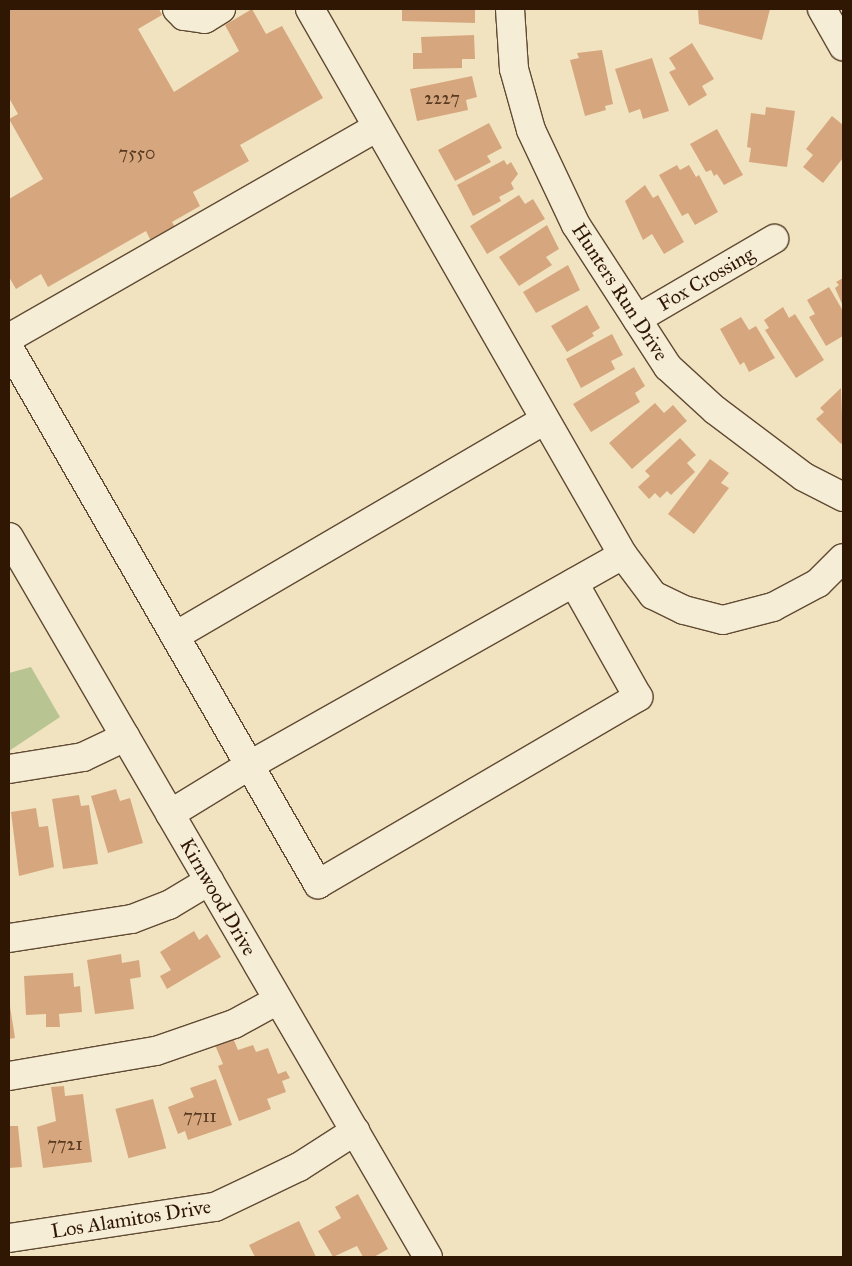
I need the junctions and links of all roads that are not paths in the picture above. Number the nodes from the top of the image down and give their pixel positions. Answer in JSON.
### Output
{"nodes":[{"id":1,"x":177,"y":9,"type":"edge"},
{"id":2,"x":221,"y":9,"type":"edge"},
{"id":3,"x":310,"y":9,"type":"edge"},
{"id":4,"x":510,"y":9,"type":"edge"},
{"id":5,"x":822,"y":9,"type":"edge"},
{"id":6,"x":843,"y":46,"type":"edge"},
{"id":7,"x":377,"y":127,"type":"junction"},
{"id":8,"x":774,"y":239,"type":"dead end"},
{"id":9,"x":638,"y":319,"type":"junction"},
{"id":10,"x":9,"y":338,"type":"edge"},
{"id":11,"x":9,"y":348,"type":"edge"},
{"id":12,"x":545,"y":420,"type":"junction"},
{"id":13,"x":843,"y":497,"type":"edge"},
{"id":14,"x":9,"y":537,"type":"edge"},
{"id":15,"x":623,"y":555,"type":"junction"},
{"id":16,"x":843,"y":558,"type":"edge"},
{"id":17,"x":574,"y":583,"type":"junction"},
{"id":18,"x":175,"y":636,"type":"junction"},
{"id":19,"x":125,"y":737,"type":"junction"},
{"id":20,"x":250,"y":765,"type":"junction"},
{"id":21,"x":9,"y":769,"type":"edge"},
{"id":22,"x":170,"y":814,"type":"junction"},
{"id":23,"x":209,"y":881,"type":"junction"},
{"id":24,"x":9,"y":938,"type":"edge"},
{"id":25,"x":278,"y":1000,"type":"junction"},
{"id":26,"x":9,"y":1076,"type":"edge"},
{"id":27,"x":355,"y":1131,"type":"junction"},
{"id":28,"x":9,"y":1238,"type":"edge"},
{"id":29,"x":428,"y":1257,"type":"edge"}],
"edges":[{"from":1,"to":2,"type":"street"},
{"from":3,"to":7,"type":"street"},
{"from":4,"to":9,"type":"street","name":"Hunters Run Drive"},
{"from":5,"to":6,"type":"street"},
{"from":7,"to":10,"type":"street"},
{"from":7,"to":12,"type":"street"},
{"from":8,"to":9,"type":"street","name":"Fox Crossing"},
{"from":9,"to":13,"type":"street","name":"Hunters Run Drive"},
{"from":11,"to":18,"type":"street"},
{"from":12,"to":15,"type":"street"},
{"from":12,"to":18,"type":"street"},
{"from":14,"to":19,"type":"street","name":"Kirnwood Drive"},
{"from":15,"to":16,"type":"street"},
{"from":15,"to":17,"type":"street"},
{"from":17,"to":20,"type":"street"},
{"from":17,"to":20,"type":"street"},
{"from":18,"to":20,"type":"street"},
{"from":19,"to":21,"type":"street"},
{"from":19,"to":22,"type":"street","name":"Kirnwood Drive"},
{"from":20,"to":22,"type":"street"},
{"from":22,"to":23,"type":"street","name":"Kirnwood Drive"},
{"from":23,"to":24,"type":"street"},
{"from":23,"to":25,"type":"street","name":"Kirnwood Drive"},
{"from":25,"to":26,"type":"street"},
{"from":25,"to":27,"type":"street","name":"Kirnwood Drive"},
{"from":27,"to":28,"type":"street","name":"Los Alamitos Drive"},
{"from":27,"to":29,"type":"street","name":"Kirnwood Drive"}]}
